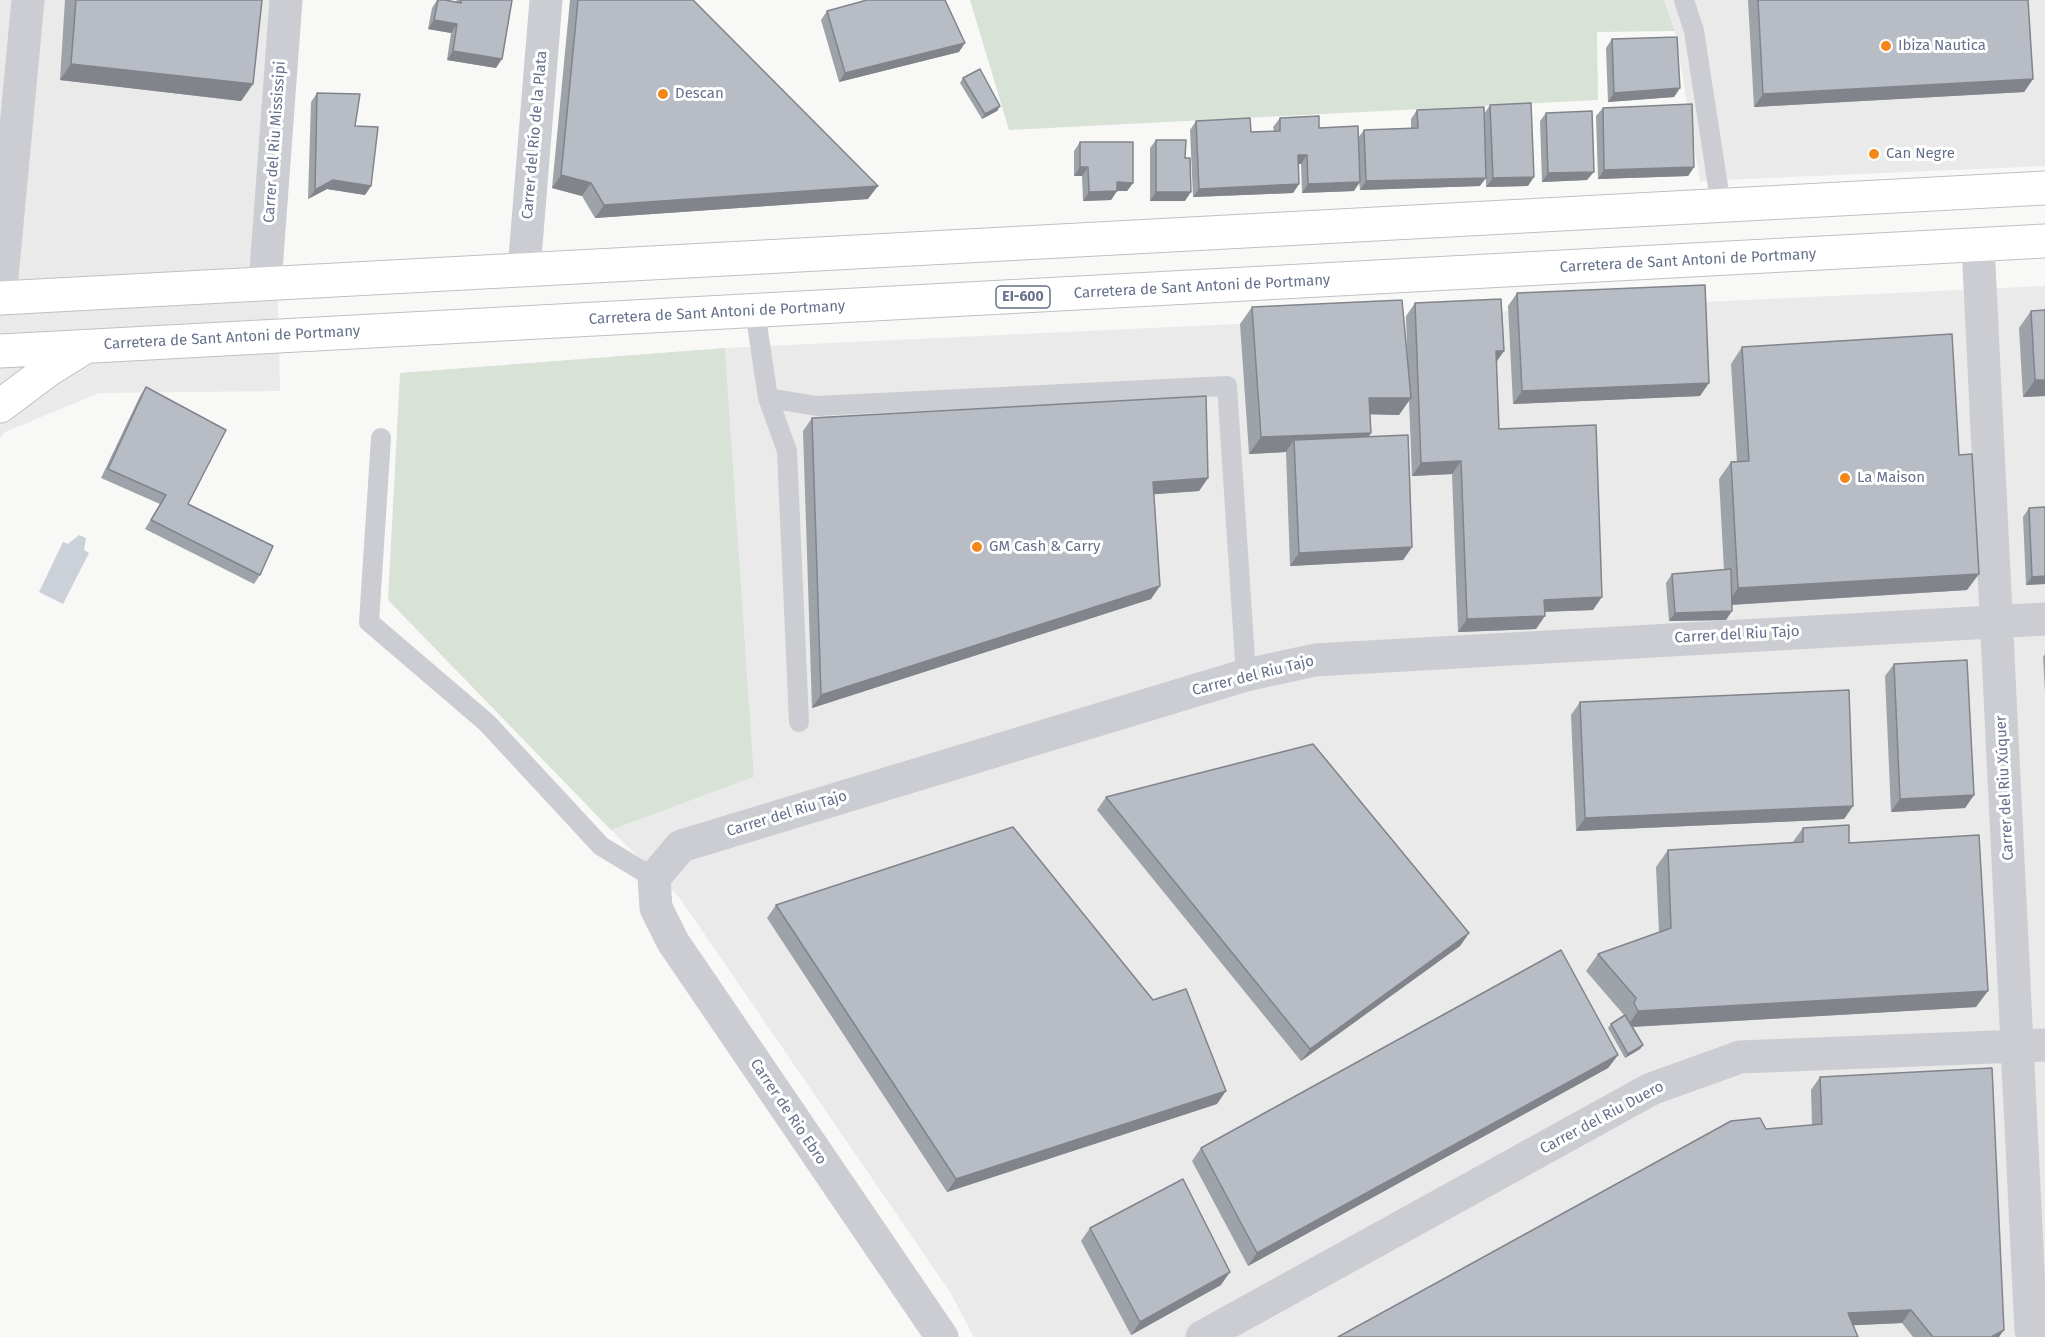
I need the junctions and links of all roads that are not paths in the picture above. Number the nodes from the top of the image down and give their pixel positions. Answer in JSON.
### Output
{"nodes":[{"id":1,"x":28,"y":0,"type":"edge"},
{"id":2,"x":286,"y":0,"type":"edge"},
{"id":3,"x":546,"y":0,"type":"edge"},
{"id":4,"x":1684,"y":0,"type":"edge"},
{"id":5,"x":2045,"y":188,"type":"edge"},
{"id":6,"x":1721,"y":206,"type":"junction"},
{"id":7,"x":2045,"y":241,"type":"edge"},
{"id":8,"x":1978,"y":245,"type":"junction"},
{"id":9,"x":524,"y":270,"type":"junction"},
{"id":10,"x":265,"y":284,"type":"junction"},
{"id":11,"x":0,"y":298,"type":"edge"},
{"id":12,"x":755,"y":311,"type":"junction"},
{"id":13,"x":88,"y":345,"type":"junction"},
{"id":14,"x":0,"y":351,"type":"edge"},
{"id":15,"x":768,"y":398,"type":"junction"},
{"id":16,"x":0,"y":406,"type":"edge"},
{"id":17,"x":381,"y":438,"type":"dead end"},
{"id":18,"x":2045,"y":619,"type":"edge"},
{"id":19,"x":1997,"y":621,"type":"junction"},
{"id":20,"x":1246,"y":675,"type":"junction"},
{"id":21,"x":799,"y":722,"type":"dead end"},
{"id":22,"x":654,"y":878,"type":"junction"},
{"id":23,"x":2031,"y":1045,"type":"edge"},
{"id":24,"x":2031,"y":1331,"type":"dead end"},
{"id":25,"x":942,"y":1337,"type":"edge"},
{"id":26,"x":1202,"y":1337,"type":"edge"}],
"edges":[{"from":1,"to":11,"type":"street"},
{"from":2,"to":10,"type":"street","name":"Carrer del Riu Mississipi"},
{"from":3,"to":9,"type":"street","name":"Carrer del Río de la Plata"},
{"from":4,"to":6,"type":"lane"},
{"from":5,"to":6,"type":"main road"},
{"from":6,"to":9,"type":"main road"},
{"from":7,"to":8,"type":"main road","name":"Carretera de Sant Antoni de Portmany","number":"EI-600"},
{"from":8,"to":12,"type":"main road","name":"Carretera de Sant Antoni de Portmany","number":"EI-600"},
{"from":8,"to":19,"type":"street","name":"Carrer del Riu Xúquer"},
{"from":9,"to":10,"type":"main road"},
{"from":10,"to":11,"type":"main road"},
{"from":12,"to":13,"type":"main road","name":"Carretera de Sant Antoni de Portmany","number":"EI-600"},
{"from":12,"to":15,"type":"lane"},
{"from":13,"to":14,"type":"main road","name":"Carretera de Sant Antoni de Portmany","number":"EI-600"},
{"from":13,"to":16,"type":"main road"},
{"from":15,"to":20,"type":"lane"},
{"from":15,"to":21,"type":"lane"},
{"from":17,"to":22,"type":"lane"},
{"from":18,"to":19,"type":"street","name":"Carrer del Riu Tajo"},
{"from":19,"to":20,"type":"street","name":"Carrer del Riu Tajo"},
{"from":19,"to":23,"type":"street","name":"Carrer del Riu Xúquer"},
{"from":20,"to":22,"type":"street","name":"Carrer del Riu Tajo"},
{"from":22,"to":25,"type":"street","name":"Carrer de Rio Ebro"},
{"from":23,"to":24,"type":"street","name":"Carrer del Riu Xúquer"},
{"from":23,"to":26,"type":"street","name":"Carrer del Riu Duero"}]}
